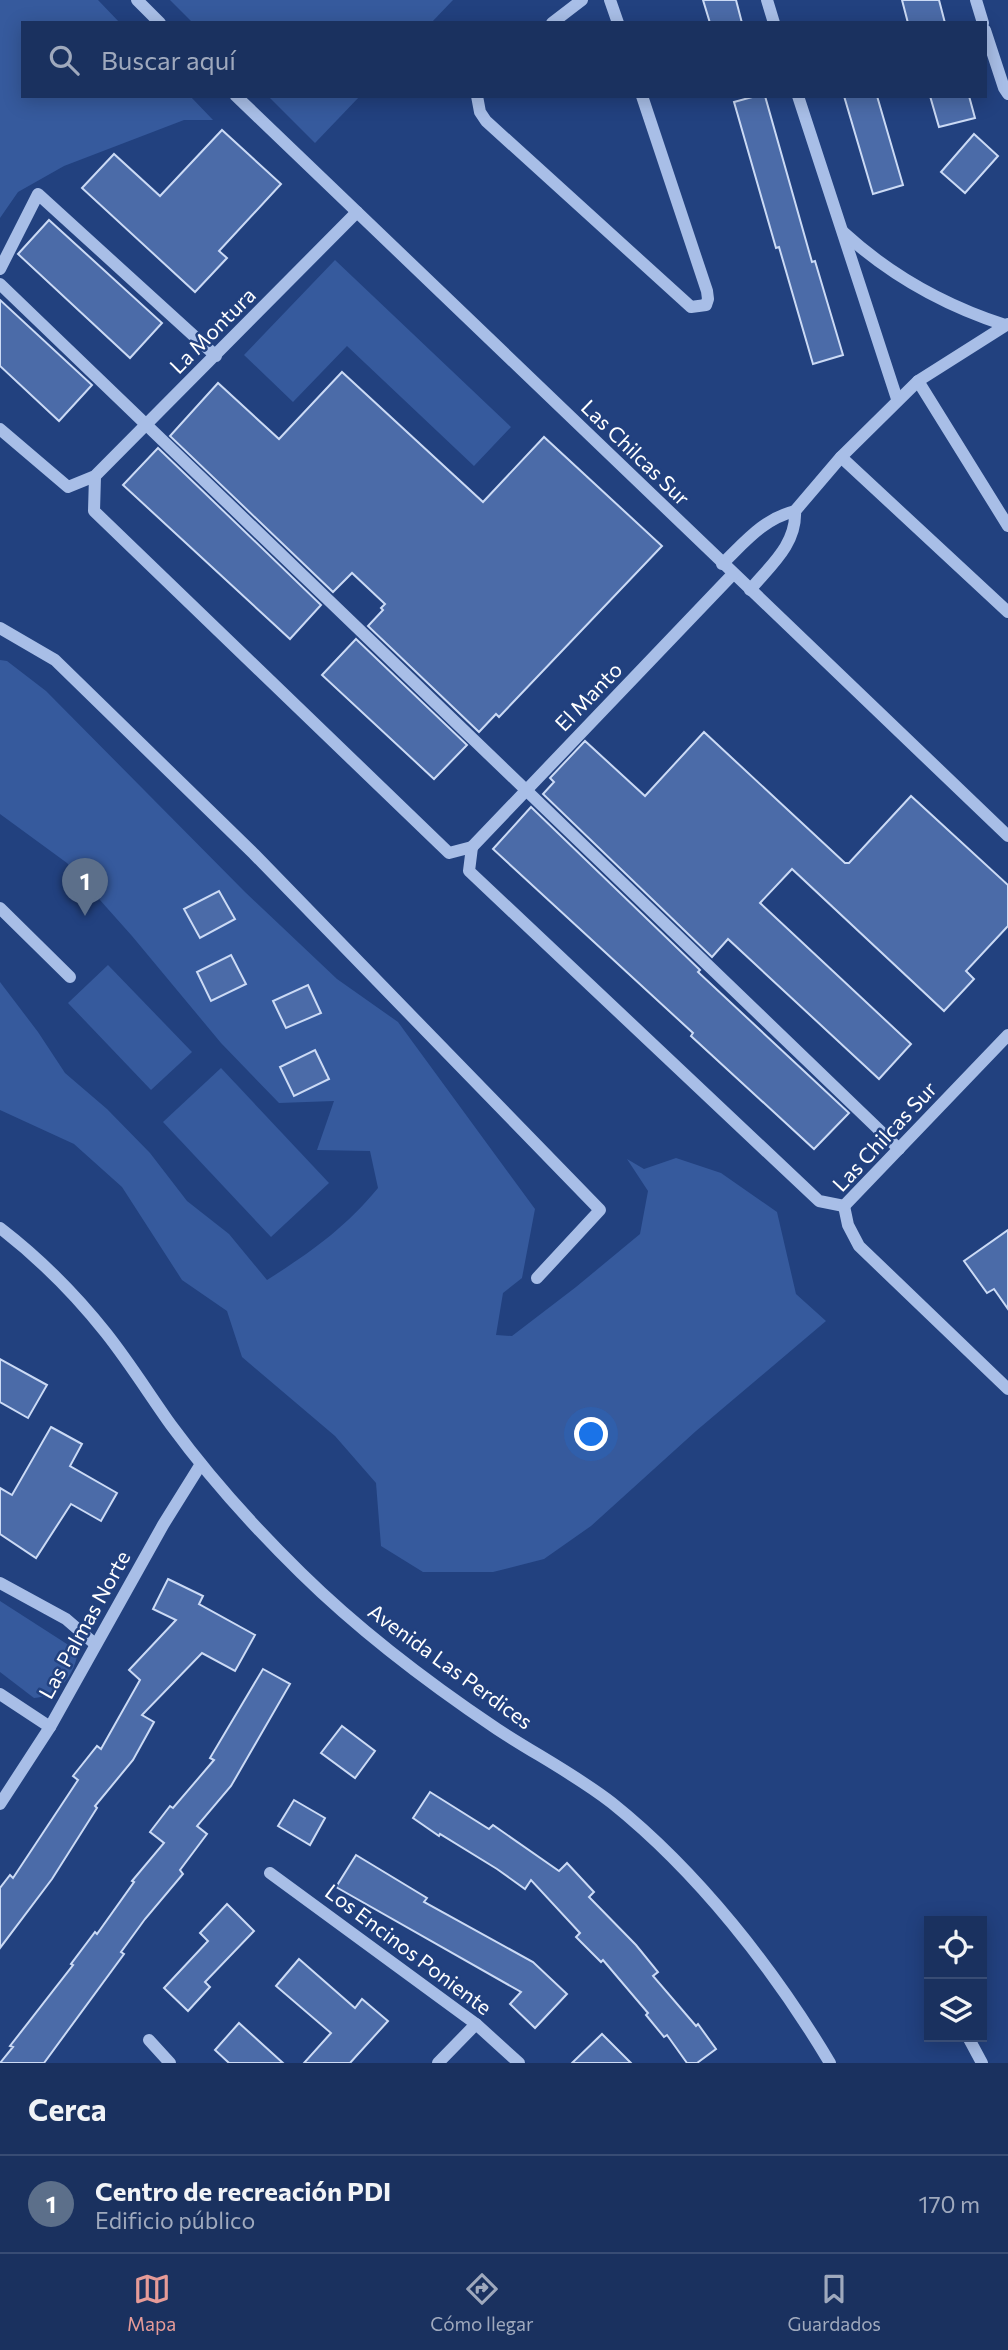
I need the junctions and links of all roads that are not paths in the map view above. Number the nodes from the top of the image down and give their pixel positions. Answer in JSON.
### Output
{"nodes":[{"id":1,"x":137,"y":0,"type":"edge"},
{"id":2,"x":582,"y":0,"type":"edge"},
{"id":3,"x":610,"y":0,"type":"edge"},
{"id":4,"x":767,"y":0,"type":"edge"},
{"id":5,"x":976,"y":0,"type":"edge"},
{"id":6,"x":158,"y":21,"type":"edge"},
{"id":7,"x":555,"y":21,"type":"edge"},
{"id":8,"x":617,"y":21,"type":"edge"},
{"id":9,"x":773,"y":21,"type":"edge"},
{"id":10,"x":982,"y":21,"type":"edge"},
{"id":11,"x":987,"y":36,"type":"edge"},
{"id":12,"x":1008,"y":94,"type":"edge"},
{"id":13,"x":238,"y":98,"type":"edge"},
{"id":14,"x":477,"y":98,"type":"edge"},
{"id":15,"x":643,"y":98,"type":"edge"},
{"id":16,"x":799,"y":98,"type":"edge"},
{"id":17,"x":357,"y":212,"type":"junction"},
{"id":18,"x":840,"y":229,"type":"junction"},
{"id":19,"x":0,"y":270,"type":"edge"},
{"id":20,"x":0,"y":284,"type":"edge"},
{"id":21,"x":1007,"y":324,"type":"edge"},
{"id":22,"x":216,"y":356,"type":"junction"},
{"id":23,"x":918,"y":381,"type":"junction"},
{"id":24,"x":897,"y":399,"type":"junction"},
{"id":25,"x":146,"y":425,"type":"junction"},
{"id":26,"x":0,"y":429,"type":"edge"},
{"id":27,"x":841,"y":457,"type":"junction"},
{"id":28,"x":95,"y":476,"type":"junction"},
{"id":29,"x":795,"y":511,"type":"junction"},
{"id":30,"x":1008,"y":526,"type":"edge"},
{"id":31,"x":722,"y":564,"type":"junction"},
{"id":32,"x":733,"y":575,"type":"junction"},
{"id":33,"x":750,"y":590,"type":"junction"},
{"id":34,"x":1008,"y":612,"type":"edge"},
{"id":35,"x":0,"y":628,"type":"edge"},
{"id":36,"x":526,"y":790,"type":"junction"},
{"id":37,"x":1008,"y":836,"type":"edge"},
{"id":38,"x":472,"y":847,"type":"junction"},
{"id":39,"x":0,"y":908,"type":"edge"},
{"id":40,"x":70,"y":977,"type":"dead end"},
{"id":41,"x":1008,"y":1035,"type":"edge"},
{"id":42,"x":899,"y":1149,"type":"junction"},
{"id":43,"x":844,"y":1206,"type":"junction"},
{"id":44,"x":0,"y":1227,"type":"edge"},
{"id":45,"x":537,"y":1278,"type":"dead end"},
{"id":46,"x":1008,"y":1389,"type":"edge"},
{"id":47,"x":201,"y":1464,"type":"junction"},
{"id":48,"x":0,"y":1583,"type":"edge"},
{"id":49,"x":95,"y":1644,"type":"junction"},
{"id":50,"x":0,"y":1694,"type":"edge"},
{"id":51,"x":50,"y":1727,"type":"junction"},
{"id":52,"x":0,"y":1804,"type":"edge"},
{"id":53,"x":270,"y":1873,"type":"dead end"},
{"id":54,"x":476,"y":2024,"type":"junction"},
{"id":55,"x":149,"y":2040,"type":"dead end"},
{"id":56,"x":971,"y":2042,"type":"edge"},
{"id":57,"x":170,"y":2063,"type":"edge"},
{"id":58,"x":438,"y":2063,"type":"edge"},
{"id":59,"x":519,"y":2063,"type":"edge"},
{"id":60,"x":830,"y":2063,"type":"edge"},
{"id":61,"x":982,"y":2063,"type":"edge"}],
"edges":[{"from":1,"to":6,"type":"street"},
{"from":2,"to":7,"type":"street"},
{"from":3,"to":8,"type":"street"},
{"from":4,"to":9,"type":"street"},
{"from":5,"to":10,"type":"street"},
{"from":11,"to":12,"type":"street"},
{"from":13,"to":17,"type":"street","name":"Las Chilcas Sur"},
{"from":14,"to":15,"type":"street"},
{"from":16,"to":18,"type":"street"},
{"from":17,"to":22,"type":"street","name":"La Montura"},
{"from":17,"to":31,"type":"street","name":"Las Chilcas Sur"},
{"from":18,"to":21,"type":"street"},
{"from":18,"to":24,"type":"street"},
{"from":19,"to":22,"type":"street"},
{"from":20,"to":25,"type":"street"},
{"from":21,"to":23,"type":"street"},
{"from":22,"to":25,"type":"street","name":"La Montura"},
{"from":23,"to":24,"type":"street"},
{"from":23,"to":30,"type":"street"},
{"from":24,"to":27,"type":"street"},
{"from":25,"to":28,"type":"street","name":"La Montura"},
{"from":25,"to":36,"type":"street"},
{"from":26,"to":28,"type":"street"},
{"from":27,"to":29,"type":"street"},
{"from":27,"to":34,"type":"street"},
{"from":28,"to":38,"type":"street"},
{"from":29,"to":31,"type":"street"},
{"from":29,"to":33,"type":"street"},
{"from":31,"to":32,"type":"street","name":"Las Chilcas Sur"},
{"from":32,"to":33,"type":"street","name":"Las Chilcas Sur"},
{"from":32,"to":36,"type":"street","name":"El Manto"},
{"from":33,"to":37,"type":"street","name":"Las Chilcas Sur"},
{"from":35,"to":45,"type":"street"},
{"from":36,"to":38,"type":"street","name":"El Manto"},
{"from":36,"to":42,"type":"street"},
{"from":38,"to":43,"type":"street"},
{"from":39,"to":40,"type":"street"},
{"from":41,"to":42,"type":"street","name":"Las Chilcas Sur"},
{"from":42,"to":43,"type":"street","name":"Las Chilcas Sur"},
{"from":43,"to":46,"type":"street","name":"Las Chilcas Sur"},
{"from":44,"to":47,"type":"street","name":"Avenida Las Perdices"},
{"from":47,"to":49,"type":"street","name":"Las Palmas Norte"},
{"from":47,"to":60,"type":"street","name":"Avenida Las Perdices"},
{"from":48,"to":49,"type":"street"},
{"from":49,"to":51,"type":"street","name":"Las Palmas Norte"},
{"from":50,"to":51,"type":"street"},
{"from":51,"to":52,"type":"street","name":"Las Palmas Norte"},
{"from":53,"to":54,"type":"street","name":"Los Encinos Poniente"},
{"from":54,"to":58,"type":"street"},
{"from":54,"to":59,"type":"street","name":"Los Encinos Poniente"},
{"from":55,"to":57,"type":"street"},
{"from":56,"to":61,"type":"street"}]}
